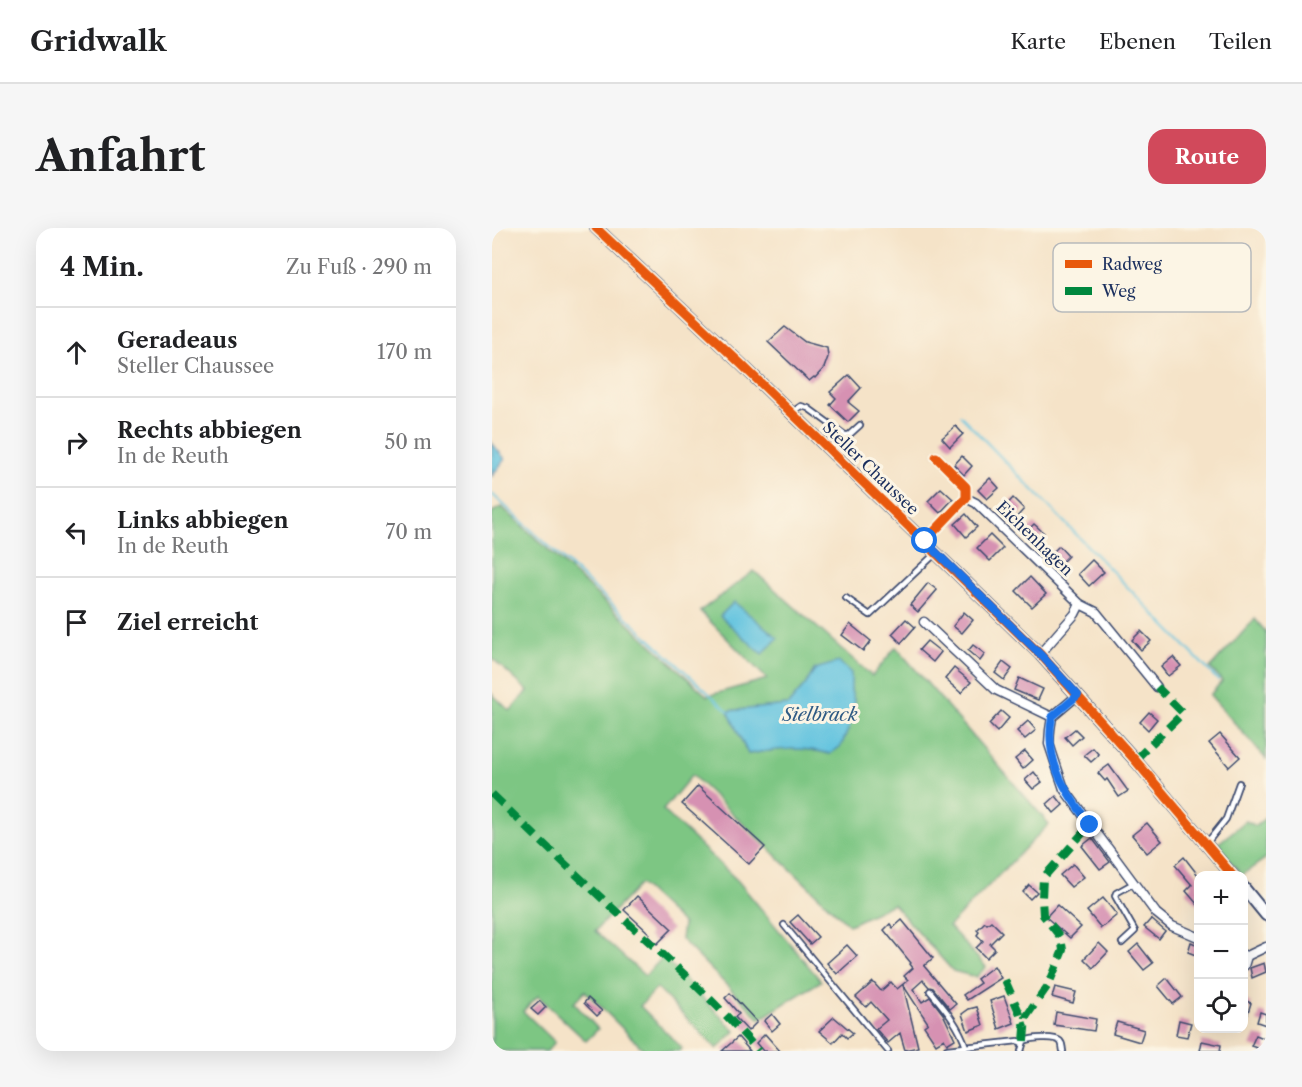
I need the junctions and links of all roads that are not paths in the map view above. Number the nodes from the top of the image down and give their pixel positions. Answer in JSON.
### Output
{"nodes":[{"id":1,"x":596,"y":228,"type":"edge"},
{"id":2,"x":791,"y":412,"type":"junction"},
{"id":3,"x":860,"y":425,"type":"dead end"},
{"id":4,"x":936,"y":457,"type":"dead end"},
{"id":5,"x":966,"y":498,"type":"junction"},
{"id":6,"x":925,"y":541,"type":"junction"},
{"id":7,"x":936,"y":553,"type":"junction"},
{"id":8,"x":846,"y":598,"type":"dead end"},
{"id":9,"x":1080,"y":604,"type":"junction"},
{"id":10,"x":924,"y":622,"type":"dead end"},
{"id":11,"x":1040,"y":654,"type":"junction"},
{"id":12,"x":1157,"y":687,"type":"dead end"},
{"id":13,"x":1078,"y":695,"type":"junction"},
{"id":14,"x":1052,"y":717,"type":"junction"},
{"id":15,"x":1239,"y":783,"type":"dead end"},
{"id":16,"x":1206,"y":844,"type":"junction"},
{"id":17,"x":1229,"y":871,"type":"edge"},
{"id":18,"x":1134,"y":883,"type":"junction"},
{"id":19,"x":1248,"y":893,"type":"edge"},
{"id":20,"x":1266,"y":915,"type":"edge"},
{"id":21,"x":784,"y":925,"type":"dead end"},
{"id":22,"x":1194,"y":935,"type":"edge"},
{"id":23,"x":1122,"y":943,"type":"dead end"},
{"id":24,"x":1266,"y":948,"type":"edge"},
{"id":25,"x":1248,"y":954,"type":"edge"},
{"id":26,"x":930,"y":991,"type":"dead end"},
{"id":27,"x":1022,"y":1043,"type":"junction"},
{"id":28,"x":969,"y":1048,"type":"edge"},
{"id":29,"x":947,"y":1049,"type":"dead end"},
{"id":30,"x":888,"y":1051,"type":"edge"},
{"id":31,"x":1021,"y":1051,"type":"edge"},
{"id":32,"x":1063,"y":1051,"type":"edge"}],
"edges":[{"from":1,"to":2,"type":"street","name":"Steller Chaussee"},
{"from":2,"to":3,"type":"lane"},
{"from":2,"to":6,"type":"street","name":"Steller Chaussee"},
{"from":4,"to":5,"type":"street","name":"Eichenhagen"},
{"from":5,"to":6,"type":"street"},
{"from":5,"to":9,"type":"street","name":"Eichenhagen"},
{"from":6,"to":7,"type":"street","name":"Steller Chaussee"},
{"from":7,"to":8,"type":"lane"},
{"from":7,"to":11,"type":"street","name":"Steller Chaussee"},
{"from":9,"to":11,"type":"street"},
{"from":9,"to":12,"type":"street","name":"Eichenhagen"},
{"from":10,"to":14,"type":"street"},
{"from":11,"to":13,"type":"street","name":"Steller Chaussee"},
{"from":13,"to":14,"type":"street"},
{"from":13,"to":16,"type":"street","name":"Steller Chaussee"},
{"from":14,"to":18,"type":"street"},
{"from":15,"to":16,"type":"lane"},
{"from":16,"to":17,"type":"street","name":"Steller Chaussee"},
{"from":18,"to":22,"type":"street"},
{"from":18,"to":23,"type":"lane"},
{"from":19,"to":20,"type":"street"},
{"from":21,"to":30,"type":"lane"},
{"from":24,"to":25,"type":"street"},
{"from":26,"to":28,"type":"lane"},
{"from":27,"to":28,"type":"lane"},
{"from":27,"to":31,"type":"lane"},
{"from":27,"to":32,"type":"lane"},
{"from":28,"to":29,"type":"lane"}]}
